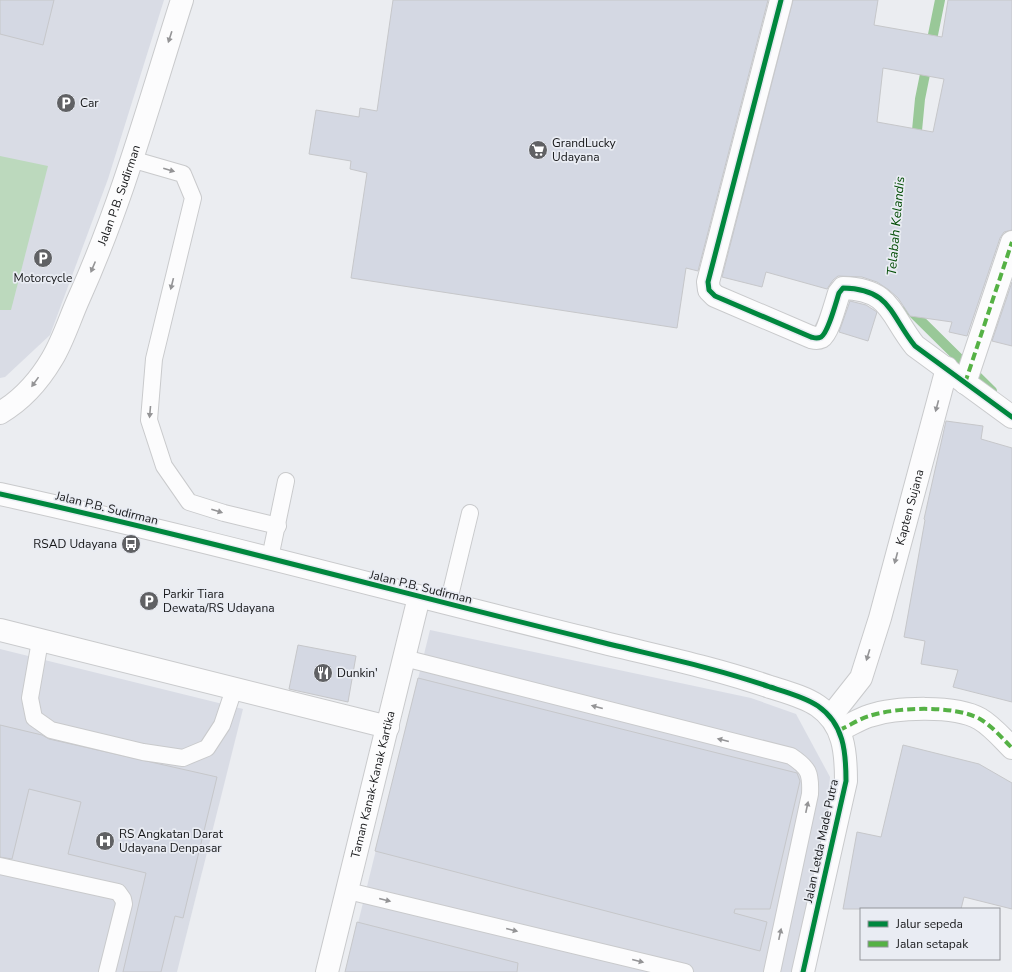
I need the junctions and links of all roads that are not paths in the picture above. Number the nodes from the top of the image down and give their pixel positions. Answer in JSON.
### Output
{"nodes":[{"id":1,"x":182,"y":0,"type":"edge"},
{"id":2,"x":781,"y":0,"type":"edge"},
{"id":3,"x":131,"y":159,"type":"junction"},
{"id":4,"x":1012,"y":242,"type":"edge"},
{"id":5,"x":947,"y":368,"type":"junction"},
{"id":6,"x":969,"y":373,"type":"junction"},
{"id":7,"x":0,"y":413,"type":"edge"},
{"id":8,"x":1012,"y":417,"type":"edge"},
{"id":9,"x":286,"y":481,"type":"dead end"},
{"id":10,"x":0,"y":494,"type":"edge"},
{"id":11,"x":470,"y":513,"type":"dead end"},
{"id":12,"x":278,"y":526,"type":"junction"},
{"id":13,"x":270,"y":558,"type":"junction"},
{"id":14,"x":419,"y":597,"type":"junction"},
{"id":15,"x":448,"y":604,"type":"junction"},
{"id":16,"x":0,"y":630,"type":"edge"},
{"id":17,"x":40,"y":641,"type":"junction"},
{"id":18,"x":404,"y":658,"type":"junction"},
{"id":19,"x":234,"y":689,"type":"junction"},
{"id":20,"x":835,"y":723,"type":"junction"},
{"id":21,"x":388,"y":727,"type":"junction"},
{"id":22,"x":1012,"y":748,"type":"edge"},
{"id":23,"x":0,"y":866,"type":"edge"},
{"id":24,"x":348,"y":891,"type":"junction"},
{"id":25,"x":107,"y":972,"type":"edge"},
{"id":26,"x":326,"y":972,"type":"edge"},
{"id":27,"x":684,"y":972,"type":"edge"},
{"id":28,"x":772,"y":972,"type":"edge"},
{"id":29,"x":803,"y":972,"type":"edge"}],
"edges":[{"from":1,"to":3,"type":"street","name":"Jalan P.B. Sudirman","one_way":true},
{"from":2,"to":5,"type":"street"},
{"from":3,"to":7,"type":"street","name":"Jalan P.B. Sudirman","one_way":true},
{"from":3,"to":12,"type":"lane","one_way":true},
{"from":4,"to":6,"type":"street"},
{"from":5,"to":6,"type":"street"},
{"from":5,"to":20,"type":"street","name":"Kapten Sujana","one_way":true},
{"from":6,"to":8,"type":"street"},
{"from":9,"to":12,"type":"lane"},
{"from":10,"to":13,"type":"street","name":"Jalan P.B. Sudirman"},
{"from":11,"to":15,"type":"lane"},
{"from":12,"to":13,"type":"lane"},
{"from":13,"to":14,"type":"street","name":"Jalan P.B. Sudirman"},
{"from":14,"to":15,"type":"street","name":"Jalan P.B. Sudirman"},
{"from":14,"to":18,"type":"street","name":"Taman Kanak-Kanak Kartika"},
{"from":15,"to":20,"type":"street","name":"Jalan P.B. Sudirman"},
{"from":16,"to":17,"type":"street"},
{"from":17,"to":19,"type":"street"},
{"from":17,"to":19,"type":"lane"},
{"from":18,"to":21,"type":"street","name":"Taman Kanak-Kanak Kartika"},
{"from":28,"to":18,"type":"lane","one_way":true},
{"from":19,"to":21,"type":"street"},
{"from":20,"to":22,"type":"street"},
{"from":20,"to":29,"type":"street","name":"Jalan Letda Made Putra"},
{"from":21,"to":24,"type":"street","name":"Taman Kanak-Kanak Kartika"},
{"from":23,"to":25,"type":"lane"},
{"from":24,"to":26,"type":"street","name":"Taman Kanak-Kanak Kartika"},
{"from":24,"to":27,"type":"lane","one_way":true}]}
